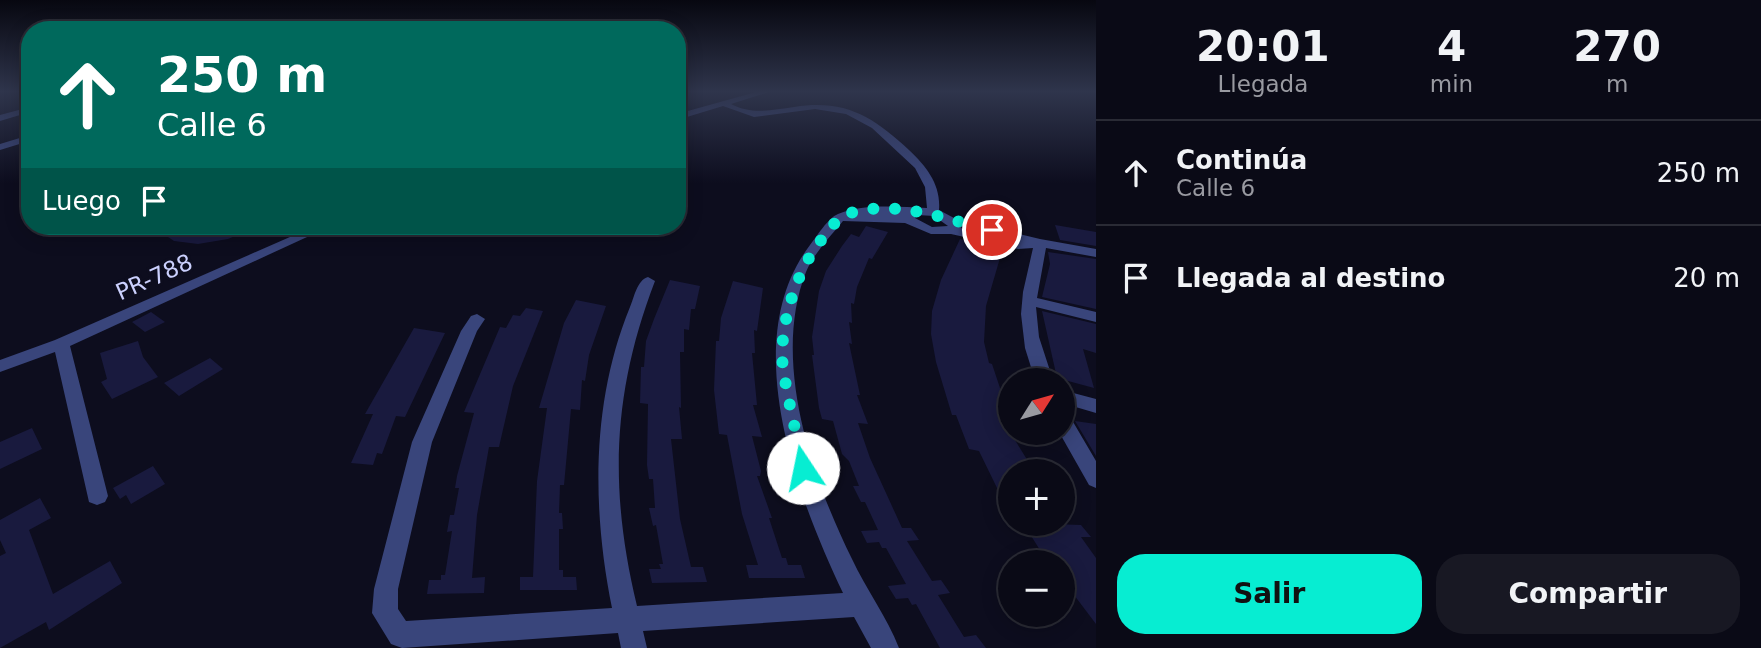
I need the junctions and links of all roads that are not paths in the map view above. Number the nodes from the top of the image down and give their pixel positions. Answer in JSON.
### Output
{"nodes":[{"id":1,"x":870,"y":122,"type":"edge"},
{"id":2,"x":21,"y":141,"type":"edge"},
{"id":3,"x":0,"y":147,"type":"edge"},
{"id":4,"x":933,"y":213,"type":"junction"},
{"id":5,"x":910,"y":216,"type":"junction"},
{"id":6,"x":952,"y":226,"type":"junction"},
{"id":7,"x":305,"y":235,"type":"edge"},
{"id":8,"x":1040,"y":243,"type":"junction"},
{"id":9,"x":1096,"y":253,"type":"edge"},
{"id":10,"x":648,"y":281,"type":"dead end"},
{"id":11,"x":1030,"y":301,"type":"junction"},
{"id":12,"x":1096,"y":317,"type":"edge"},
{"id":13,"x":477,"y":319,"type":"dead end"},
{"id":14,"x":61,"y":344,"type":"junction"},
{"id":15,"x":0,"y":366,"type":"edge"},
{"id":16,"x":1039,"y":368,"type":"edge"},
{"id":17,"x":1075,"y":399,"type":"edge"},
{"id":18,"x":1096,"y":405,"type":"edge"},
{"id":19,"x":1075,"y":443,"type":"edge"},
{"id":20,"x":1096,"y":479,"type":"edge"},
{"id":21,"x":97,"y":496,"type":"dead end"},
{"id":22,"x":860,"y":604,"type":"junction"},
{"id":23,"x":627,"y":620,"type":"junction"},
{"id":24,"x":634,"y":648,"type":"edge"},
{"id":25,"x":886,"y":648,"type":"edge"}],
"edges":[{"from":1,"to":4,"type":"street"},
{"from":2,"to":3,"type":"street"},
{"from":4,"to":5,"type":"street"},
{"from":4,"to":6,"type":"street"},
{"from":5,"to":6,"type":"street"},
{"from":5,"to":22,"type":"street"},
{"from":6,"to":8,"type":"street"},
{"from":7,"to":14,"type":"street","name":"PR-788","number":"PR-788"},
{"from":8,"to":9,"type":"street"},
{"from":8,"to":11,"type":"street"},
{"from":10,"to":23,"type":"street"},
{"from":11,"to":12,"type":"street"},
{"from":11,"to":16,"type":"street"},
{"from":13,"to":23,"type":"street"},
{"from":14,"to":15,"type":"street","name":"PR-788","number":"PR-788"},
{"from":14,"to":21,"type":"street"},
{"from":17,"to":18,"type":"street"},
{"from":19,"to":20,"type":"street"},
{"from":22,"to":23,"type":"street"},
{"from":22,"to":25,"type":"street"},
{"from":23,"to":24,"type":"street"}]}
